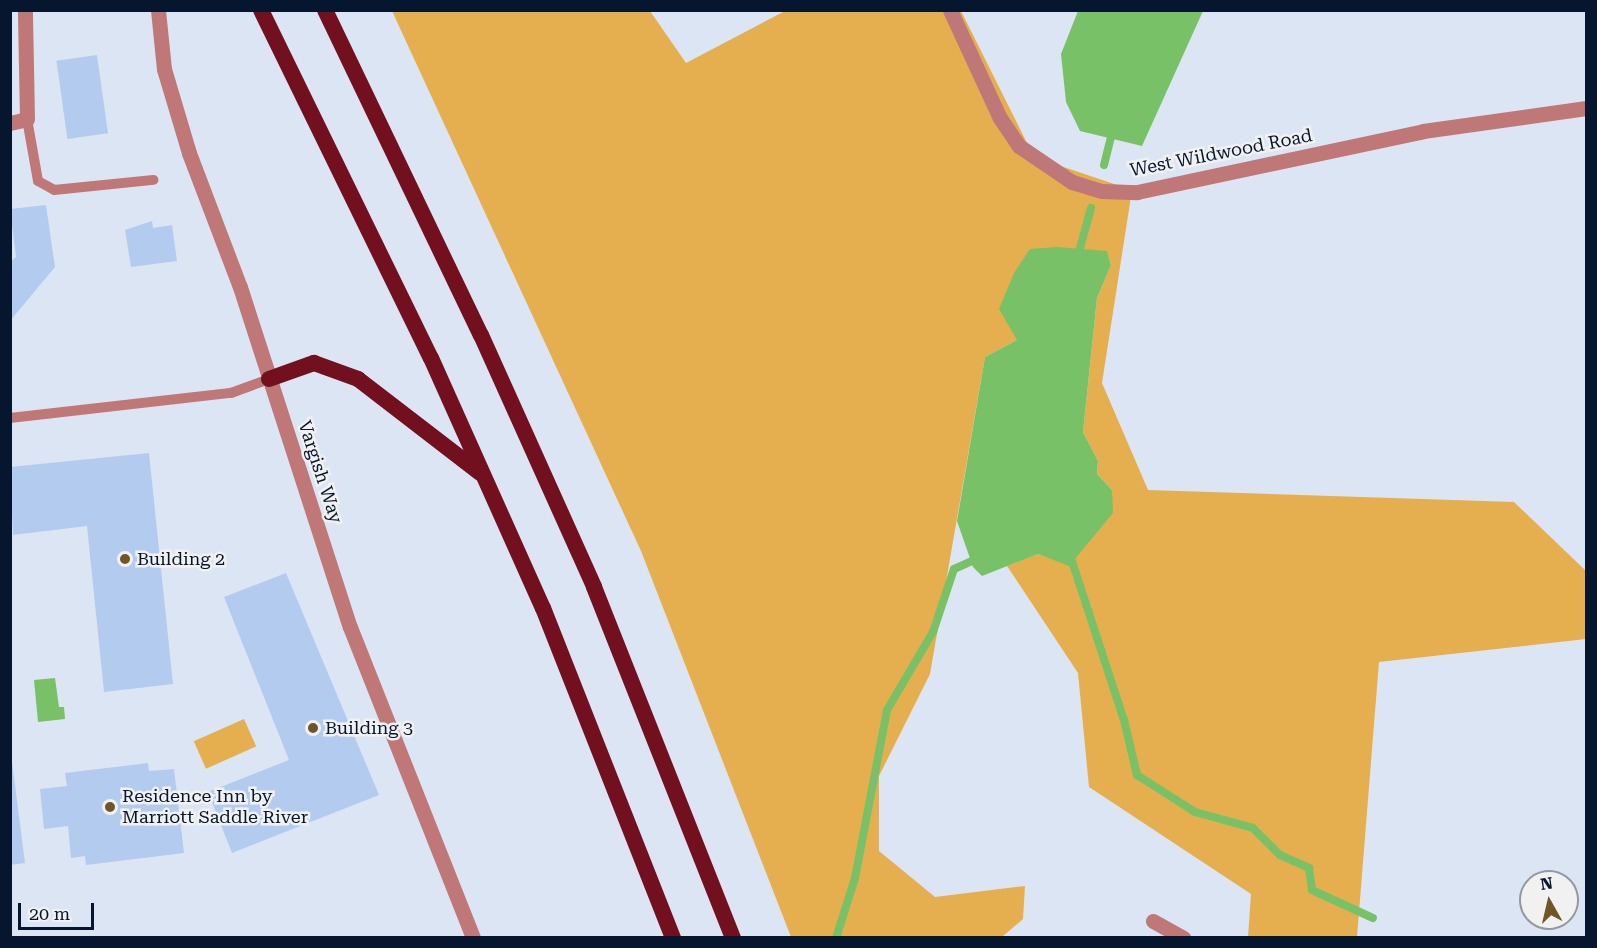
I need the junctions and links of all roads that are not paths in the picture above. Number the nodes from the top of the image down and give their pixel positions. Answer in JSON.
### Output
{"nodes":[{"id":1,"x":25,"y":10,"type":"edge"},
{"id":2,"x":158,"y":10,"type":"edge"},
{"id":3,"x":261,"y":10,"type":"edge"},
{"id":4,"x":324,"y":10,"type":"edge"},
{"id":5,"x":950,"y":10,"type":"edge"},
{"id":6,"x":1587,"y":108,"type":"edge"},
{"id":7,"x":27,"y":119,"type":"junction"},
{"id":8,"x":10,"y":123,"type":"edge"},
{"id":9,"x":153,"y":180,"type":"dead end"},
{"id":10,"x":270,"y":379,"type":"junction"},
{"id":11,"x":10,"y":418,"type":"edge"},
{"id":12,"x":482,"y":474,"type":"junction"},
{"id":13,"x":1154,"y":921,"type":"dead end"},
{"id":14,"x":473,"y":938,"type":"edge"},
{"id":15,"x":674,"y":938,"type":"edge"},
{"id":16,"x":733,"y":938,"type":"edge"},
{"id":17,"x":1184,"y":938,"type":"edge"}],
"edges":[{"from":1,"to":7,"type":"street"},
{"from":2,"to":10,"type":"street","name":"Vargish Way"},
{"from":3,"to":12,"type":"highway"},
{"from":4,"to":16,"type":"highway"},
{"from":5,"to":6,"type":"street","name":"West Wildwood Road"},
{"from":7,"to":8,"type":"street"},
{"from":7,"to":9,"type":"lane"},
{"from":10,"to":11,"type":"lane"},
{"from":10,"to":12,"type":"highway"},
{"from":10,"to":14,"type":"street","name":"Vargish Way"},
{"from":12,"to":15,"type":"highway"},
{"from":13,"to":17,"type":"street"}]}
